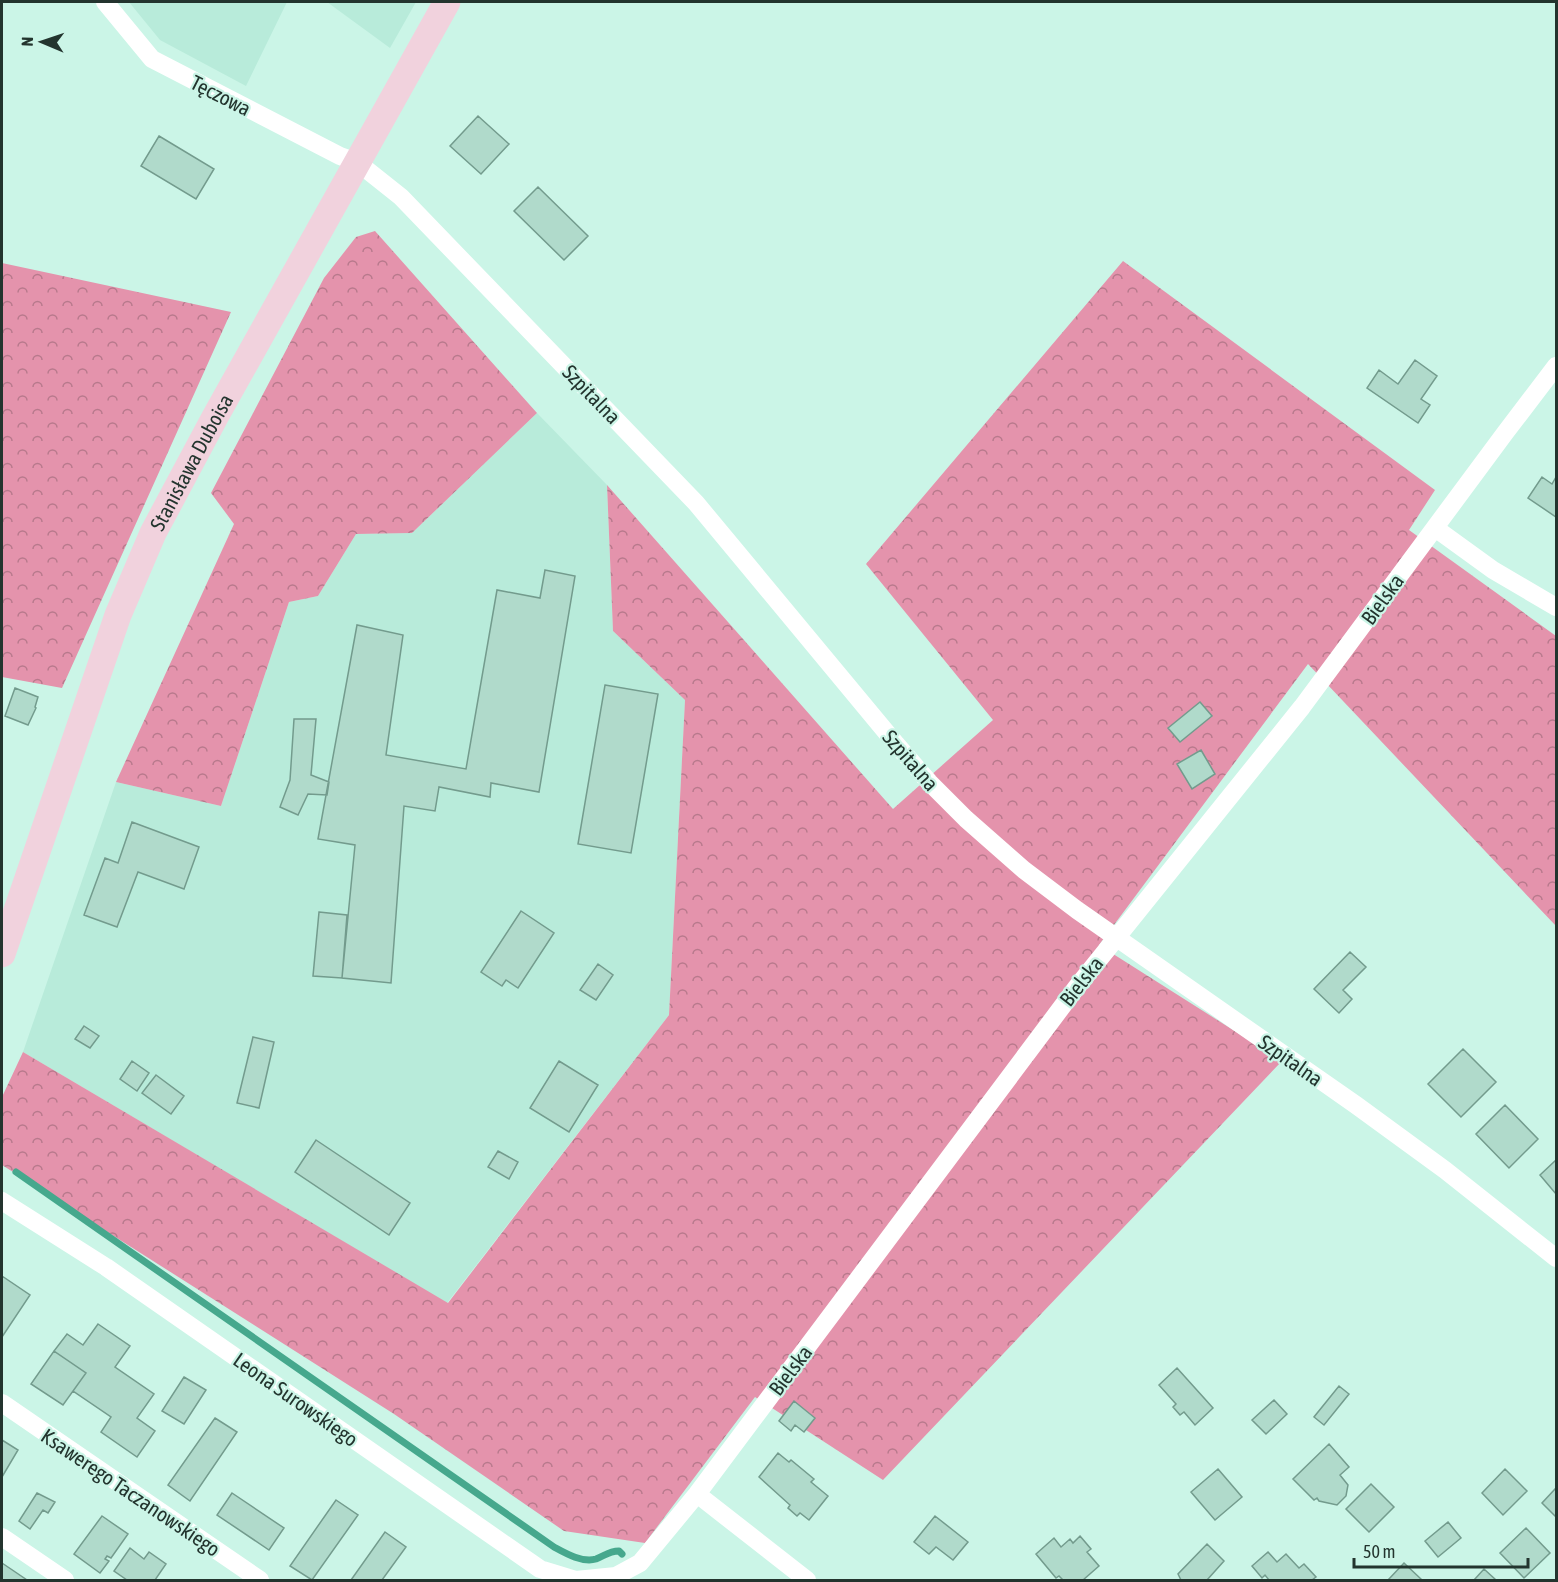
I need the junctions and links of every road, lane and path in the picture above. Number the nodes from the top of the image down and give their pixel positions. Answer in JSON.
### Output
{"nodes":[{"id":1,"x":105,"y":2,"type":"edge"},
{"id":2,"x":447,"y":2,"type":"edge"},
{"id":3,"x":357,"y":162,"type":"junction"},
{"id":4,"x":1557,"y":366,"type":"edge"},
{"id":5,"x":1435,"y":528,"type":"junction"},
{"id":6,"x":1557,"y":607,"type":"edge"},
{"id":7,"x":1116,"y":937,"type":"junction"},
{"id":8,"x":2,"y":954,"type":"edge"},
{"id":9,"x":2,"y":1201,"type":"edge"},
{"id":10,"x":1557,"y":1258,"type":"edge"},
{"id":11,"x":2,"y":1403,"type":"edge"},
{"id":12,"x":697,"y":1494,"type":"junction"},
{"id":13,"x":2,"y":1537,"type":"edge"},
{"id":14,"x":596,"y":1579,"type":"joint"},
{"id":15,"x":65,"y":1581,"type":"edge"},
{"id":16,"x":260,"y":1581,"type":"edge"},
{"id":17,"x":807,"y":1581,"type":"edge"}],
"edges":[{"from":1,"to":3,"type":"street","name":"Tęczowa"},
{"from":2,"to":3,"type":"street","name":"Stanisława Duboisa"},
{"from":3,"to":7,"type":"street","name":"Szpitalna"},
{"from":3,"to":8,"type":"street","name":"Stanisława Duboisa"},
{"from":4,"to":5,"type":"street","name":"Bielska"},
{"from":5,"to":6,"type":"street"},
{"from":5,"to":7,"type":"street","name":"Bielska"},
{"from":7,"to":10,"type":"street","name":"Szpitalna"},
{"from":7,"to":12,"type":"street","name":"Bielska"},
{"from":9,"to":14,"type":"street","name":"Leona Surowskiego"},
{"from":11,"to":16,"type":"street","name":"Ksawerego Taczanowskiego"},
{"from":12,"to":14,"type":"street","name":"Bielska"},
{"from":12,"to":17,"type":"street"},
{"from":13,"to":15,"type":"street"}]}
